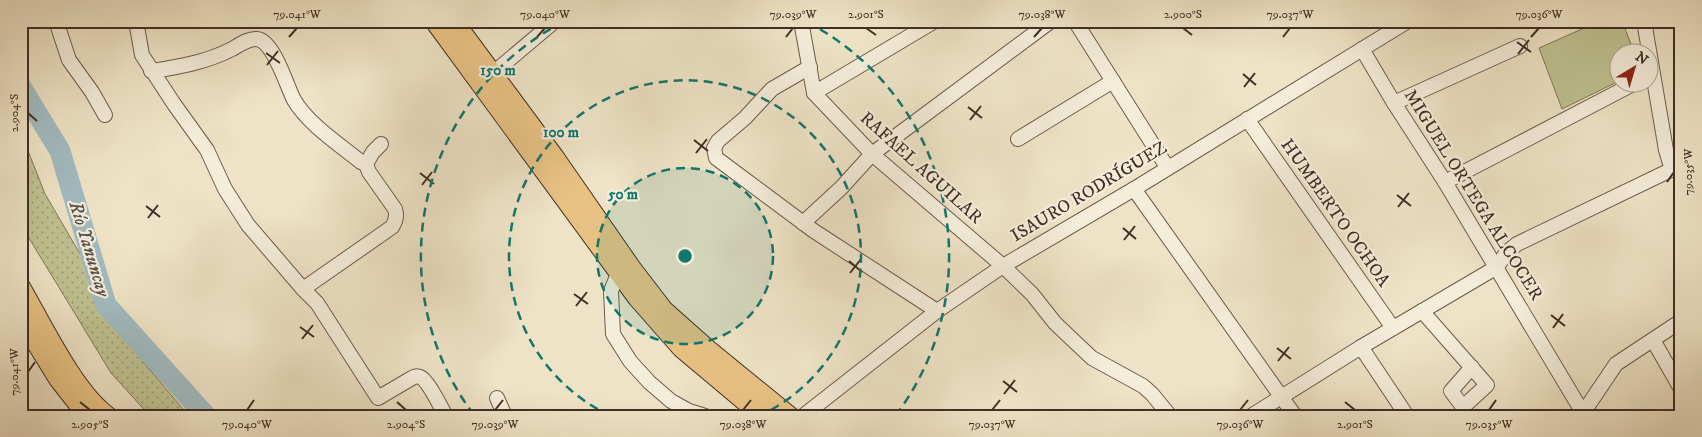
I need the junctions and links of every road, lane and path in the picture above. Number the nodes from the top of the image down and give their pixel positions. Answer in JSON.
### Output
{"nodes":[{"id":1,"x":56,"y":21,"type":"edge"},
{"id":2,"x":136,"y":21,"type":"edge"},
{"id":3,"x":434,"y":21,"type":"edge"},
{"id":4,"x":454,"y":21,"type":"edge"},
{"id":5,"x":555,"y":21,"type":"edge"},
{"id":6,"x":802,"y":21,"type":"edge"},
{"id":7,"x":935,"y":21,"type":"edge"},
{"id":8,"x":1051,"y":21,"type":"edge"},
{"id":9,"x":1075,"y":21,"type":"edge"},
{"id":10,"x":1408,"y":21,"type":"edge"},
{"id":11,"x":1644,"y":21,"type":"edge"},
{"id":12,"x":1520,"y":46,"type":"dead end"},
{"id":13,"x":1362,"y":49,"type":"junction"},
{"id":14,"x":810,"y":67,"type":"junction"},
{"id":15,"x":151,"y":71,"type":"junction"},
{"id":16,"x":492,"y":74,"type":"junction"},
{"id":17,"x":1113,"y":81,"type":"junction"},
{"id":18,"x":1618,"y":92,"type":"edge"},
{"id":19,"x":814,"y":93,"type":"junction"},
{"id":20,"x":1394,"y":104,"type":"junction"},
{"id":21,"x":105,"y":115,"type":"dead end"},
{"id":22,"x":1247,"y":119,"type":"junction"},
{"id":23,"x":1018,"y":139,"type":"dead end"},
{"id":24,"x":381,"y":144,"type":"dead end"},
{"id":25,"x":872,"y":154,"type":"junction"},
{"id":26,"x":366,"y":164,"type":"junction"},
{"id":27,"x":1167,"y":167,"type":"junction"},
{"id":28,"x":1676,"y":167,"type":"edge"},
{"id":29,"x":1445,"y":182,"type":"junction"},
{"id":30,"x":1134,"y":189,"type":"junction"},
{"id":31,"x":803,"y":223,"type":"junction"},
{"id":32,"x":1003,"y":266,"type":"junction"},
{"id":33,"x":1496,"y":267,"type":"junction"},
{"id":34,"x":618,"y":274,"type":"junction"},
{"id":35,"x":21,"y":287,"type":"edge"},
{"id":36,"x":303,"y":289,"type":"junction"},
{"id":37,"x":937,"y":311,"type":"junction"},
{"id":38,"x":1422,"y":311,"type":"junction"},
{"id":39,"x":21,"y":319,"type":"edge"},
{"id":40,"x":1681,"y":321,"type":"edge"},
{"id":41,"x":1393,"y":328,"type":"junction"},
{"id":42,"x":1653,"y":340,"type":"junction"},
{"id":43,"x":1361,"y":347,"type":"junction"},
{"id":44,"x":1472,"y":367,"type":"dead end"},
{"id":45,"x":1681,"y":389,"type":"edge"},
{"id":46,"x":1281,"y":397,"type":"junction"},
{"id":47,"x":497,"y":398,"type":"dead end"},
{"id":48,"x":85,"y":415,"type":"edge"},
{"id":49,"x":1582,"y":415,"type":"edge"},
{"id":50,"x":108,"y":416,"type":"edge"},
{"id":51,"x":446,"y":416,"type":"edge"},
{"id":52,"x":505,"y":416,"type":"edge"},
{"id":53,"x":705,"y":416,"type":"edge"},
{"id":54,"x":762,"y":416,"type":"edge"},
{"id":55,"x":790,"y":416,"type":"edge"},
{"id":56,"x":803,"y":416,"type":"edge"},
{"id":57,"x":1170,"y":416,"type":"edge"},
{"id":58,"x":1251,"y":416,"type":"edge"},
{"id":59,"x":1295,"y":416,"type":"edge"},
{"id":60,"x":1407,"y":416,"type":"edge"}],
"edges":[{"from":1,"to":21,"type":"street"},
{"from":2,"to":15,"type":"street"},
{"from":3,"to":34,"type":"main road"},
{"from":4,"to":16,"type":"main road"},
{"from":5,"to":16,"type":"street"},
{"from":6,"to":14,"type":"street"},
{"from":7,"to":19,"type":"street"},
{"from":8,"to":25,"type":"street"},
{"from":9,"to":17,"type":"street"},
{"from":10,"to":13,"type":"street","name":"ISAURO RODRÍGUEZ"},
{"from":11,"to":28,"type":"street"},
{"from":12,"to":20,"type":"street"},
{"from":13,"to":20,"type":"street","name":"MIGUEL ORTEGA ALCOCER"},
{"from":13,"to":22,"type":"street","name":"ISAURO RODRÍGUEZ"},
{"from":14,"to":19,"type":"street"},
{"from":14,"to":31,"type":"street"},
{"from":15,"to":26,"type":"street"},
{"from":15,"to":36,"type":"street"},
{"from":16,"to":55,"type":"main road"},
{"from":17,"to":23,"type":"street"},
{"from":17,"to":27,"type":"street"},
{"from":18,"to":29,"type":"street"},
{"from":19,"to":25,"type":"street","name":"RAFAEL AGUILAR"},
{"from":20,"to":29,"type":"street","name":"MIGUEL ORTEGA ALCOCER"},
{"from":22,"to":27,"type":"street","name":"ISAURO RODRÍGUEZ"},
{"from":22,"to":41,"type":"street","name":"HUMBERTO OCHOA"},
{"from":24,"to":26,"type":"street"},
{"from":25,"to":31,"type":"street"},
{"from":25,"to":32,"type":"street","name":"RAFAEL AGUILAR"},
{"from":26,"to":36,"type":"street"},
{"from":27,"to":30,"type":"street","name":"ISAURO RODRÍGUEZ"},
{"from":28,"to":33,"type":"street"},
{"from":29,"to":33,"type":"street","name":"MIGUEL ORTEGA ALCOCER"},
{"from":30,"to":32,"type":"street","name":"ISAURO RODRÍGUEZ"},
{"from":30,"to":46,"type":"street"},
{"from":31,"to":37,"type":"street"},
{"from":32,"to":37,"type":"street","name":"ISAURO RODRÍGUEZ"},
{"from":32,"to":57,"type":"street","name":"RAFAEL AGUILAR"},
{"from":33,"to":38,"type":"street"},
{"from":33,"to":49,"type":"street","name":"MIGUEL ORTEGA ALCOCER"},
{"from":34,"to":53,"type":"street"},
{"from":34,"to":54,"type":"main road"},
{"from":35,"to":50,"type":"main road"},
{"from":36,"to":51,"type":"street"},
{"from":37,"to":56,"type":"street","name":"ISAURO RODRÍGUEZ"},
{"from":38,"to":41,"type":"street"},
{"from":38,"to":44,"type":"street"},
{"from":39,"to":48,"type":"main road"},
{"from":40,"to":42,"type":"street"},
{"from":41,"to":43,"type":"street"},
{"from":42,"to":45,"type":"street"},
{"from":42,"to":49,"type":"street"},
{"from":43,"to":46,"type":"street"},
{"from":43,"to":60,"type":"street"},
{"from":46,"to":58,"type":"street"},
{"from":46,"to":59,"type":"street"},
{"from":47,"to":52,"type":"street"}]}
